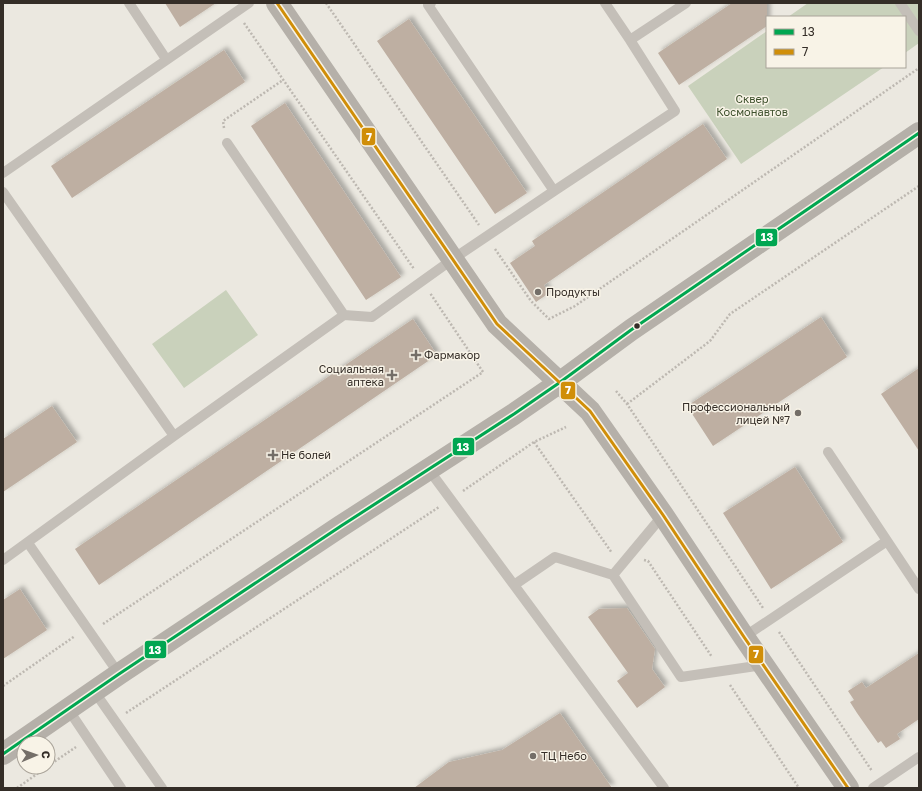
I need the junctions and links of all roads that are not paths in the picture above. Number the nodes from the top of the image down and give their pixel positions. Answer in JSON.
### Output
{"nodes":[{"id":1,"x":128,"y":3,"type":"edge"},
{"id":2,"x":249,"y":3,"type":"edge"},
{"id":3,"x":277,"y":3,"type":"edge"},
{"id":4,"x":430,"y":3,"type":"edge"},
{"id":5,"x":605,"y":3,"type":"edge"},
{"id":6,"x":686,"y":3,"type":"edge"},
{"id":7,"x":900,"y":3,"type":"edge"},
{"id":8,"x":919,"y":30,"type":"edge"},
{"id":9,"x":630,"y":40,"type":"junction"},
{"id":10,"x":166,"y":59,"type":"junction"},
{"id":11,"x":919,"y":133,"type":"edge"},
{"id":12,"x":227,"y":143,"type":"road end"},
{"id":13,"x":3,"y":173,"type":"edge"},
{"id":14,"x":554,"y":191,"type":"junction"},
{"id":15,"x":3,"y":192,"type":"edge"},
{"id":16,"x":452,"y":259,"type":"junction"},
{"id":17,"x":344,"y":315,"type":"junction"},
{"id":18,"x":559,"y":382,"type":"junction"},
{"id":19,"x":174,"y":436,"type":"junction"},
{"id":20,"x":828,"y":452,"type":"dead end"},
{"id":21,"x":428,"y":470,"type":"junction"},
{"id":22,"x":663,"y":515,"type":"junction"},
{"id":23,"x":888,"y":541,"type":"junction"},
{"id":24,"x":28,"y":543,"type":"junction"},
{"id":25,"x":3,"y":560,"type":"edge"},
{"id":26,"x":613,"y":575,"type":"junction"},
{"id":27,"x":514,"y":585,"type":"junction"},
{"id":28,"x":919,"y":589,"type":"edge"},
{"id":29,"x":744,"y":637,"type":"junction"},
{"id":30,"x":763,"y":665,"type":"junction"},
{"id":31,"x":119,"y":674,"type":"junction"},
{"id":32,"x":94,"y":691,"type":"junction"},
{"id":33,"x":68,"y":709,"type":"junction"},
{"id":34,"x":3,"y":754,"type":"edge"},
{"id":35,"x":919,"y":757,"type":"edge"},
{"id":36,"x":877,"y":786,"type":"edge"},
{"id":37,"x":121,"y":788,"type":"edge"},
{"id":38,"x":162,"y":788,"type":"edge"},
{"id":39,"x":664,"y":788,"type":"edge"},
{"id":40,"x":848,"y":788,"type":"edge"}],
"edges":[{"from":1,"to":10,"type":"lane"},
{"from":2,"to":10,"type":"lane"},
{"from":3,"to":16,"type":"main road"},
{"from":4,"to":14,"type":"lane"},
{"from":5,"to":9,"type":"lane"},
{"from":6,"to":9,"type":"lane"},
{"from":7,"to":8,"type":"lane"},
{"from":9,"to":14,"type":"lane"},
{"from":10,"to":13,"type":"lane"},
{"from":11,"to":18,"type":"main road"},
{"from":12,"to":17,"type":"lane"},
{"from":14,"to":16,"type":"lane"},
{"from":15,"to":19,"type":"lane"},
{"from":16,"to":17,"type":"lane"},
{"from":16,"to":18,"type":"main road"},
{"from":17,"to":19,"type":"lane"},
{"from":18,"to":21,"type":"main road"},
{"from":18,"to":22,"type":"main road"},
{"from":19,"to":24,"type":"lane"},
{"from":20,"to":23,"type":"lane"},
{"from":21,"to":27,"type":"lane"},
{"from":21,"to":31,"type":"main road"},
{"from":22,"to":26,"type":"lane"},
{"from":22,"to":29,"type":"main road"},
{"from":23,"to":28,"type":"lane"},
{"from":23,"to":29,"type":"lane"},
{"from":24,"to":25,"type":"lane"},
{"from":24,"to":31,"type":"lane"},
{"from":26,"to":27,"type":"lane"},
{"from":26,"to":30,"type":"lane"},
{"from":27,"to":39,"type":"lane"},
{"from":29,"to":30,"type":"main road"},
{"from":30,"to":40,"type":"main road"},
{"from":31,"to":32,"type":"main road"},
{"from":32,"to":33,"type":"main road"},
{"from":32,"to":38,"type":"lane"},
{"from":33,"to":34,"type":"main road"},
{"from":33,"to":37,"type":"lane"},
{"from":35,"to":36,"type":"lane"}]}
